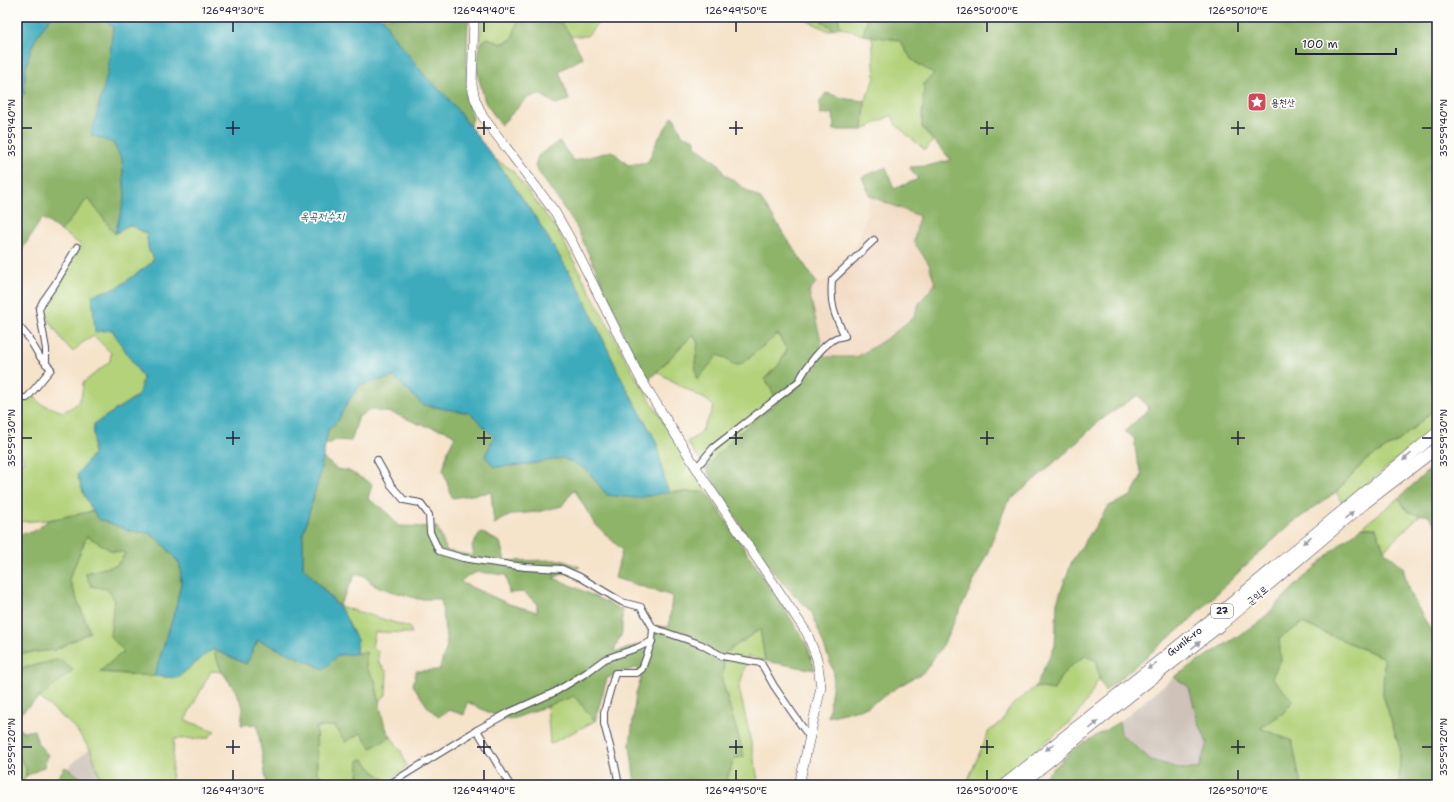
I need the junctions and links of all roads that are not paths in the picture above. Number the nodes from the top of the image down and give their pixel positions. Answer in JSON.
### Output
{"nodes":[{"id":1,"x":474,"y":17,"type":"edge"},
{"id":2,"x":874,"y":240,"type":"dead end"},
{"id":3,"x":77,"y":247,"type":"dead end"},
{"id":4,"x":17,"y":324,"type":"edge"},
{"id":5,"x":46,"y":364,"type":"junction"},
{"id":6,"x":17,"y":398,"type":"edge"},
{"id":7,"x":1437,"y":432,"type":"edge"},
{"id":8,"x":1437,"y":448,"type":"edge"},
{"id":9,"x":377,"y":460,"type":"dead end"},
{"id":10,"x":697,"y":467,"type":"junction"},
{"id":11,"x":652,"y":628,"type":"junction"},
{"id":12,"x":652,"y":641,"type":"junction"},
{"id":13,"x":477,"y":730,"type":"junction"},
{"id":14,"x":810,"y":738,"type":"junction"},
{"id":15,"x":388,"y":785,"type":"edge"},
{"id":16,"x":510,"y":785,"type":"edge"},
{"id":17,"x":619,"y":785,"type":"edge"},
{"id":18,"x":799,"y":785,"type":"edge"},
{"id":19,"x":1004,"y":785,"type":"edge"},
{"id":20,"x":1020,"y":785,"type":"edge"}],
"edges":[{"from":1,"to":10,"type":"street"},
{"from":2,"to":10,"type":"street"},
{"from":3,"to":5,"type":"street"},
{"from":4,"to":5,"type":"street"},
{"from":5,"to":6,"type":"street"},
{"from":7,"to":19,"type":"highway","name":"Gunik-ro","number":"27","one_way":true},
{"from":20,"to":8,"type":"highway","name":"군익로","number":"27","one_way":true},
{"from":9,"to":11,"type":"street"},
{"from":10,"to":14,"type":"street"},
{"from":11,"to":12,"type":"street"},
{"from":11,"to":14,"type":"street"},
{"from":12,"to":13,"type":"street"},
{"from":12,"to":17,"type":"street"},
{"from":13,"to":15,"type":"street"},
{"from":13,"to":16,"type":"street"},
{"from":14,"to":18,"type":"street"}]}
